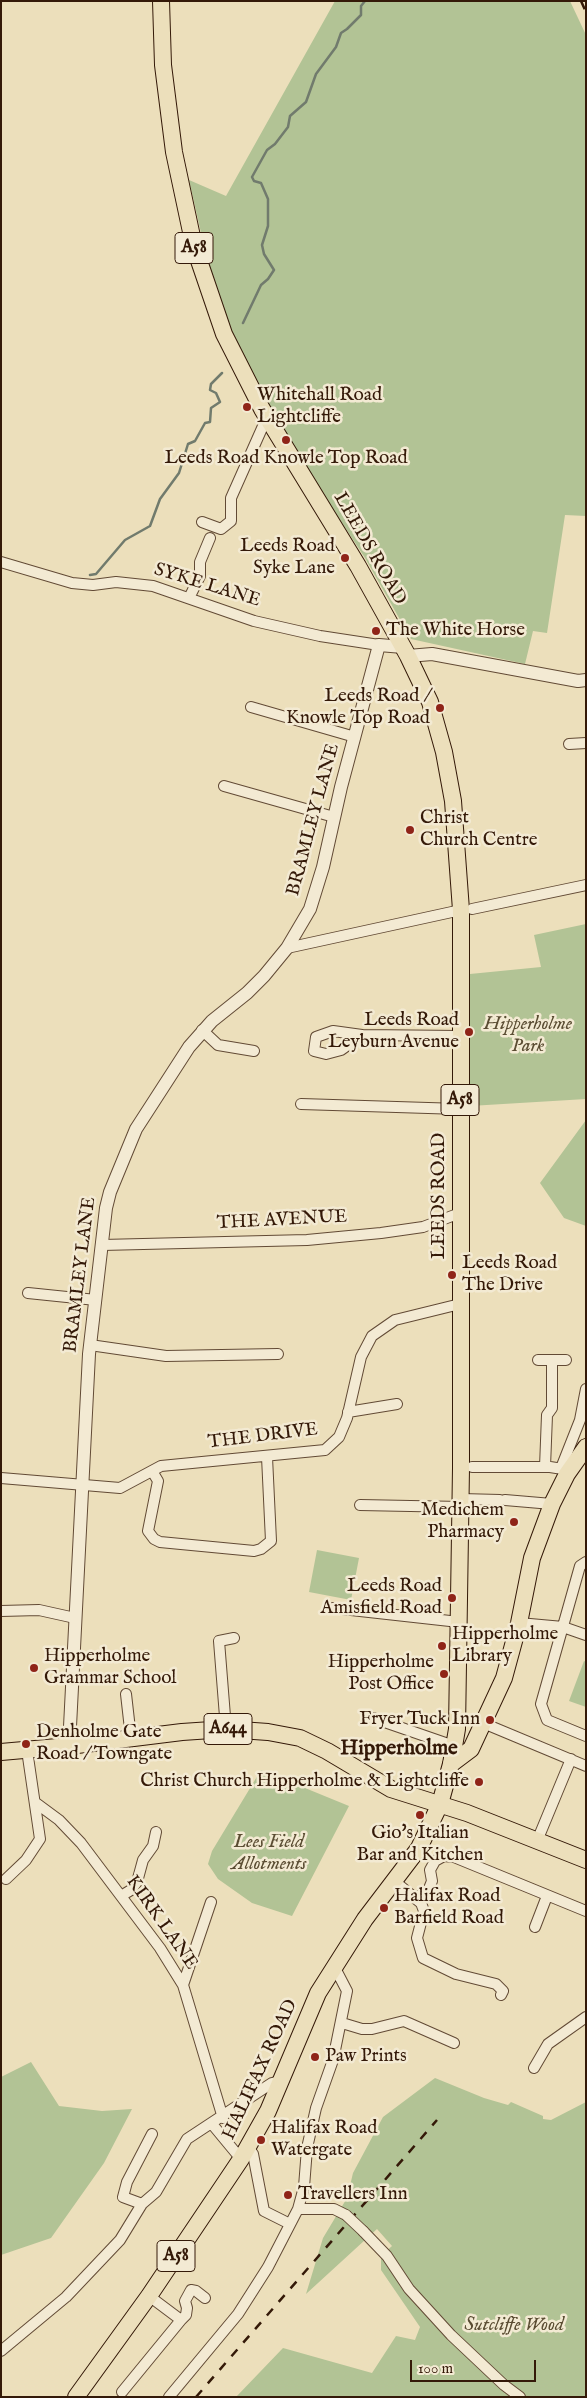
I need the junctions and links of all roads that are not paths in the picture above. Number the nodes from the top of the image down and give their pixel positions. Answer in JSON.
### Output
{"nodes":[{"id":1,"x":161,"y":1,"type":"edge"},
{"id":2,"x":267,"y":417,"type":"junction"},
{"id":3,"x":202,"y":522,"type":"dead end"},
{"id":4,"x":210,"y":538,"type":"dead end"},
{"id":5,"x":1,"y":562,"type":"edge"},
{"id":6,"x":189,"y":598,"type":"junction"},
{"id":7,"x":379,"y":645,"type":"junction"},
{"id":8,"x":406,"y":651,"type":"junction"},
{"id":9,"x":586,"y":680,"type":"edge"},
{"id":10,"x":251,"y":707,"type":"dead end"},
{"id":11,"x":355,"y":738,"type":"junction"},
{"id":12,"x":586,"y":743,"type":"edge"},
{"id":13,"x":569,"y":744,"type":"dead end"},
{"id":14,"x":224,"y":786,"type":"dead end"},
{"id":15,"x":334,"y":817,"type":"junction"},
{"id":16,"x":586,"y":885,"type":"edge"},
{"id":17,"x":466,"y":909,"type":"junction"},
{"id":18,"x":287,"y":948,"type":"junction"},
{"id":19,"x":202,"y":1030,"type":"junction"},
{"id":20,"x":362,"y":1035,"type":"dead end"},
{"id":21,"x":460,"y":1036,"type":"junction"},
{"id":22,"x":254,"y":1051,"type":"dead end"},
{"id":23,"x":301,"y":1104,"type":"dead end"},
{"id":24,"x":460,"y":1109,"type":"junction"},
{"id":25,"x":460,"y":1213,"type":"junction"},
{"id":26,"x":102,"y":1245,"type":"junction"},
{"id":27,"x":28,"y":1293,"type":"dead end"},
{"id":28,"x":96,"y":1300,"type":"junction"},
{"id":29,"x":460,"y":1304,"type":"junction"},
{"id":30,"x":90,"y":1345,"type":"junction"},
{"id":31,"x":278,"y":1354,"type":"dead end"},
{"id":32,"x":538,"y":1360,"type":"dead end"},
{"id":33,"x":552,"y":1360,"type":"junction"},
{"id":34,"x":566,"y":1360,"type":"dead end"},
{"id":35,"x":586,"y":1389,"type":"edge"},
{"id":36,"x":397,"y":1404,"type":"dead end"},
{"id":37,"x":348,"y":1412,"type":"junction"},
{"id":38,"x":267,"y":1456,"type":"junction"},
{"id":39,"x":576,"y":1461,"type":"edge"},
{"id":40,"x":472,"y":1467,"type":"dead end"},
{"id":41,"x":546,"y":1467,"type":"junction"},
{"id":42,"x":152,"y":1471,"type":"junction"},
{"id":43,"x":1,"y":1478,"type":"edge"},
{"id":44,"x":82,"y":1484,"type":"junction"},
{"id":45,"x":461,"y":1503,"type":"junction"},
{"id":46,"x":552,"y":1504,"type":"junction"},
{"id":47,"x":360,"y":1505,"type":"dead end"},
{"id":48,"x":586,"y":1562,"type":"edge"},
{"id":49,"x":333,"y":1608,"type":"dead end"},
{"id":50,"x":1,"y":1611,"type":"edge"},
{"id":51,"x":75,"y":1618,"type":"junction"},
{"id":52,"x":459,"y":1622,"type":"junction"},
{"id":53,"x":519,"y":1623,"type":"junction"},
{"id":54,"x":563,"y":1627,"type":"junction"},
{"id":55,"x":586,"y":1635,"type":"edge"},
{"id":56,"x":234,"y":1638,"type":"dead end"},
{"id":57,"x":126,"y":1694,"type":"dead end"},
{"id":58,"x":373,"y":1718,"type":"dead end"},
{"id":59,"x":483,"y":1723,"type":"junction"},
{"id":60,"x":226,"y":1728,"type":"junction"},
{"id":61,"x":586,"y":1736,"type":"edge"},
{"id":62,"x":131,"y":1738,"type":"junction"},
{"id":63,"x":69,"y":1746,"type":"junction"},
{"id":64,"x":454,"y":1746,"type":"junction"},
{"id":65,"x":27,"y":1750,"type":"junction"},
{"id":66,"x":1,"y":1752,"type":"edge"},
{"id":67,"x":571,"y":1759,"type":"junction"},
{"id":68,"x":451,"y":1764,"type":"junction"},
{"id":69,"x":586,"y":1766,"type":"edge"},
{"id":70,"x":36,"y":1803,"type":"junction"},
{"id":71,"x":440,"y":1804,"type":"junction"},
{"id":72,"x":156,"y":1832,"type":"dead end"},
{"id":73,"x":536,"y":1841,"type":"junction"},
{"id":74,"x":586,"y":1860,"type":"edge"},
{"id":75,"x":6,"y":1879,"type":"dead end"},
{"id":76,"x":394,"y":1881,"type":"junction"},
{"id":77,"x":122,"y":1896,"type":"junction"},
{"id":78,"x":547,"y":1896,"type":"junction"},
{"id":79,"x":416,"y":1898,"type":"junction"},
{"id":80,"x":211,"y":1902,"type":"dead end"},
{"id":81,"x":586,"y":1912,"type":"edge"},
{"id":82,"x":535,"y":1928,"type":"dead end"},
{"id":83,"x":334,"y":1966,"type":"junction"},
{"id":84,"x":184,"y":1985,"type":"junction"},
{"id":85,"x":501,"y":1995,"type":"dead end"},
{"id":86,"x":586,"y":2017,"type":"edge"},
{"id":87,"x":342,"y":2023,"type":"junction"},
{"id":88,"x":454,"y":2043,"type":"dead end"},
{"id":89,"x":534,"y":2068,"type":"dead end"},
{"id":90,"x":280,"y":2080,"type":"junction"},
{"id":91,"x":223,"y":2118,"type":"junction"},
{"id":92,"x":212,"y":2124,"type":"junction"},
{"id":93,"x":152,"y":2134,"type":"dead end"},
{"id":94,"x":245,"y":2153,"type":"junction"},
{"id":95,"x":142,"y":2204,"type":"junction"},
{"id":96,"x":298,"y":2209,"type":"junction"},
{"id":97,"x":290,"y":2224,"type":"junction"},
{"id":98,"x":149,"y":2296,"type":"junction"},
{"id":99,"x":205,"y":2298,"type":"dead end"},
{"id":100,"x":181,"y":2320,"type":"junction"},
{"id":101,"x":1,"y":2351,"type":"edge"},
{"id":102,"x":122,"y":2392,"type":"dead end"},
{"id":103,"x":517,"y":2396,"type":"edge"},
{"id":104,"x":76,"y":2397,"type":"edge"},
{"id":105,"x":169,"y":2397,"type":"edge"},
{"id":106,"x":503,"y":2397,"type":"edge"}],
"edges":[{"from":1,"to":2,"type":"main road","number":"A58"},
{"from":2,"to":3,"type":"street"},
{"from":2,"to":8,"type":"main road","name":"LEEDS ROAD","number":"A58"},
{"from":4,"to":6,"type":"street"},
{"from":5,"to":6,"type":"street","name":"SYKE LANE"},
{"from":6,"to":7,"type":"street","name":"SYKE LANE"},
{"from":7,"to":8,"type":"street","name":"SYKE LANE"},
{"from":7,"to":11,"type":"street","name":"BRAMLEY LANE"},
{"from":8,"to":9,"type":"street","name":"SYKE LANE"},
{"from":8,"to":17,"type":"main road","name":"LEEDS ROAD","number":"A58"},
{"from":10,"to":11,"type":"street"},
{"from":11,"to":15,"type":"street","name":"BRAMLEY LANE"},
{"from":12,"to":13,"type":"street"},
{"from":14,"to":15,"type":"street"},
{"from":15,"to":18,"type":"street","name":"BRAMLEY LANE"},
{"from":16,"to":17,"type":"street"},
{"from":17,"to":18,"type":"street"},
{"from":17,"to":21,"type":"main road","name":"LEEDS ROAD","number":"A58"},
{"from":18,"to":19,"type":"street","name":"BRAMLEY LANE"},
{"from":19,"to":22,"type":"street"},
{"from":19,"to":26,"type":"street","name":"BRAMLEY LANE"},
{"from":20,"to":21,"type":"street"},
{"from":21,"to":24,"type":"main road","name":"LEEDS ROAD","number":"A58"},
{"from":23,"to":24,"type":"street"},
{"from":24,"to":25,"type":"main road","name":"LEEDS ROAD","number":"A58"},
{"from":25,"to":26,"type":"street","name":"THE AVENUE"},
{"from":25,"to":29,"type":"main road","name":"LEEDS ROAD","number":"A58"},
{"from":26,"to":28,"type":"street","name":"BRAMLEY LANE"},
{"from":27,"to":28,"type":"street"},
{"from":28,"to":30,"type":"street","name":"BRAMLEY LANE"},
{"from":29,"to":37,"type":"street","name":"THE DRIVE"},
{"from":29,"to":45,"type":"main road","name":"LEEDS ROAD","number":"A58"},
{"from":30,"to":31,"type":"street"},
{"from":30,"to":44,"type":"street","name":"BRAMLEY LANE"},
{"from":32,"to":33,"type":"street"},
{"from":33,"to":34,"type":"street"},
{"from":33,"to":41,"type":"street"},
{"from":35,"to":39,"type":"street"},
{"from":36,"to":37,"type":"street"},
{"from":37,"to":38,"type":"street","name":"THE DRIVE"},
{"from":38,"to":42,"type":"street","name":"THE DRIVE"},
{"from":38,"to":42,"type":"street"},
{"from":39,"to":41,"type":"street"},
{"from":39,"to":46,"type":"main road"},
{"from":40,"to":41,"type":"street"},
{"from":42,"to":44,"type":"street","name":"THE DRIVE"},
{"from":43,"to":44,"type":"street","name":"THE DRIVE"},
{"from":44,"to":51,"type":"street","name":"BRAMLEY LANE"},
{"from":45,"to":46,"type":"street"},
{"from":45,"to":47,"type":"street"},
{"from":45,"to":52,"type":"main road","name":"LEEDS ROAD","number":"A58"},
{"from":46,"to":53,"type":"main road"},
{"from":48,"to":54,"type":"street"},
{"from":49,"to":52,"type":"street"},
{"from":50,"to":51,"type":"street"},
{"from":51,"to":63,"type":"street","name":"BRAMLEY LANE"},
{"from":52,"to":64,"type":"main road","name":"LEEDS ROAD","number":"A58"},
{"from":53,"to":54,"type":"street"},
{"from":53,"to":59,"type":"main road"},
{"from":54,"to":55,"type":"street"},
{"from":54,"to":61,"type":"street"},
{"from":56,"to":60,"type":"street"},
{"from":57,"to":62,"type":"street"},
{"from":58,"to":64,"type":"street"},
{"from":59,"to":67,"type":"street"},
{"from":59,"to":68,"type":"main road"},
{"from":60,"to":62,"type":"main road","number":"A644"},
{"from":60,"to":71,"type":"main road","number":"A644"},
{"from":62,"to":63,"type":"main road","number":"A644"},
{"from":63,"to":65,"type":"main road","number":"A644"},
{"from":64,"to":68,"type":"main road","name":"LEEDS ROAD","number":"A58"},
{"from":65,"to":66,"type":"main road","number":"A644"},
{"from":65,"to":70,"type":"street"},
{"from":67,"to":69,"type":"street"},
{"from":67,"to":73,"type":"street"},
{"from":68,"to":71,"type":"main road","name":"LEEDS ROAD","number":"A58"},
{"from":70,"to":75,"type":"street"},
{"from":70,"to":77,"type":"street","name":"KIRK LANE"},
{"from":71,"to":73,"type":"main road","number":"A644"},
{"from":71,"to":76,"type":"main road","name":"HALIFAX ROAD","number":"A58"},
{"from":72,"to":77,"type":"street"},
{"from":73,"to":74,"type":"main road","number":"A644"},
{"from":76,"to":79,"type":"street"},
{"from":76,"to":83,"type":"main road","name":"HALIFAX ROAD","number":"A58"},
{"from":77,"to":84,"type":"street","name":"KIRK LANE"},
{"from":78,"to":79,"type":"street"},
{"from":78,"to":81,"type":"street"},
{"from":78,"to":82,"type":"street"},
{"from":79,"to":85,"type":"street"},
{"from":80,"to":84,"type":"street"},
{"from":83,"to":87,"type":"street"},
{"from":83,"to":90,"type":"main road","name":"HALIFAX ROAD","number":"A58"},
{"from":84,"to":91,"type":"street","name":"KIRK LANE"},
{"from":86,"to":89,"type":"street"},
{"from":87,"to":88,"type":"street"},
{"from":87,"to":96,"type":"street"},
{"from":90,"to":91,"type":"street"},
{"from":90,"to":94,"type":"main road","name":"HALIFAX ROAD","number":"A58"},
{"from":91,"to":92,"type":"street"},
{"from":92,"to":94,"type":"street"},
{"from":92,"to":95,"type":"street"},
{"from":93,"to":95,"type":"street"},
{"from":94,"to":97,"type":"street"},
{"from":94,"to":98,"type":"main road","name":"HALIFAX ROAD","number":"A58"},
{"from":95,"to":101,"type":"street"},
{"from":96,"to":97,"type":"street"},
{"from":96,"to":103,"type":"street","bridge":true},
{"from":97,"to":105,"type":"street"},
{"from":98,"to":100,"type":"street"},
{"from":98,"to":104,"type":"main road","name":"HALIFAX ROAD","number":"A58"},
{"from":99,"to":100,"type":"street"},
{"from":100,"to":102,"type":"street"},
{"from":103,"to":106,"type":"street"}]}
